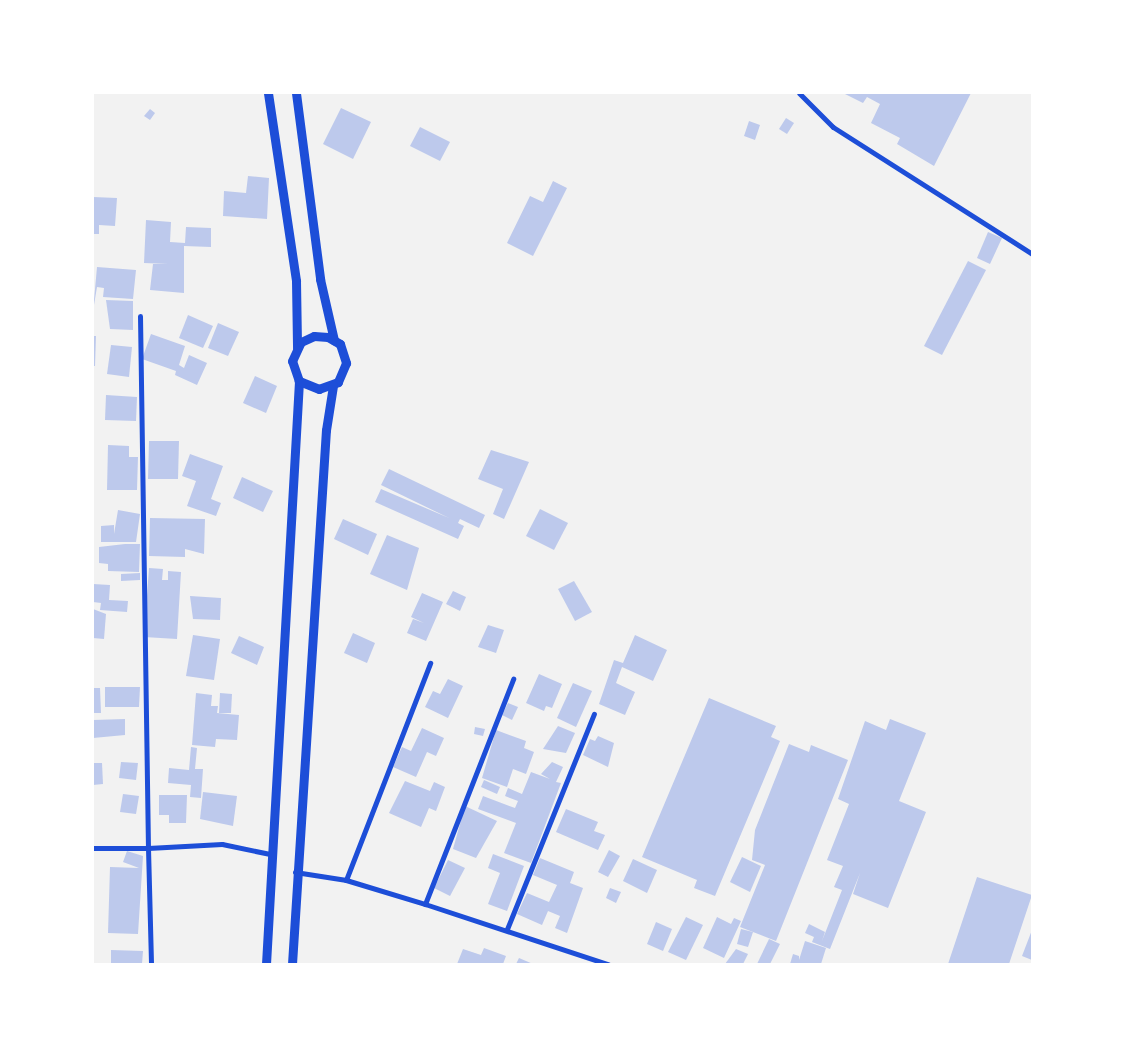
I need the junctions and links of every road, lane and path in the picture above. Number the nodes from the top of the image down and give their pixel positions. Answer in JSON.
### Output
{"nodes":[{"id":1,"x":268,"y":93,"type":"edge"},
{"id":2,"x":296,"y":93,"type":"edge"},
{"id":3,"x":799,"y":93,"type":"edge"},
{"id":4,"x":1032,"y":254,"type":"edge"},
{"id":5,"x":140,"y":316,"type":"dead end"},
{"id":6,"x":334,"y":340,"type":"junction"},
{"id":7,"x":297,"y":348,"type":"junction"},
{"id":8,"x":299,"y":381,"type":"junction"},
{"id":9,"x":332,"y":386,"type":"junction"},
{"id":10,"x":430,"y":663,"type":"dead end"},
{"id":11,"x":513,"y":679,"type":"dead end"},
{"id":12,"x":594,"y":714,"type":"dead end"},
{"id":13,"x":93,"y":848,"type":"edge"},
{"id":14,"x":148,"y":848,"type":"junction"},
{"id":15,"x":270,"y":854,"type":"junction"},
{"id":16,"x":295,"y":872,"type":"junction"},
{"id":17,"x":346,"y":880,"type":"junction"},
{"id":18,"x":425,"y":904,"type":"junction"},
{"id":19,"x":507,"y":929,"type":"junction"},
{"id":20,"x":151,"y":964,"type":"edge"},
{"id":21,"x":266,"y":964,"type":"edge"},
{"id":22,"x":292,"y":964,"type":"edge"},
{"id":23,"x":608,"y":964,"type":"edge"}],
"edges":[{"from":1,"to":7,"type":"highway"},
{"from":2,"to":6,"type":"highway"},
{"from":3,"to":4,"type":"street"},
{"from":5,"to":14,"type":"street"},
{"from":6,"to":7,"type":"highway"},
{"from":6,"to":9,"type":"highway"},
{"from":7,"to":8,"type":"highway"},
{"from":8,"to":9,"type":"highway"},
{"from":8,"to":15,"type":"highway"},
{"from":9,"to":16,"type":"highway"},
{"from":10,"to":17,"type":"street"},
{"from":11,"to":18,"type":"street"},
{"from":12,"to":19,"type":"street"},
{"from":13,"to":14,"type":"street"},
{"from":14,"to":15,"type":"street"},
{"from":14,"to":20,"type":"street"},
{"from":15,"to":21,"type":"highway"},
{"from":16,"to":17,"type":"street"},
{"from":16,"to":22,"type":"highway"},
{"from":17,"to":18,"type":"street"},
{"from":18,"to":19,"type":"street"},
{"from":19,"to":23,"type":"street"}]}
